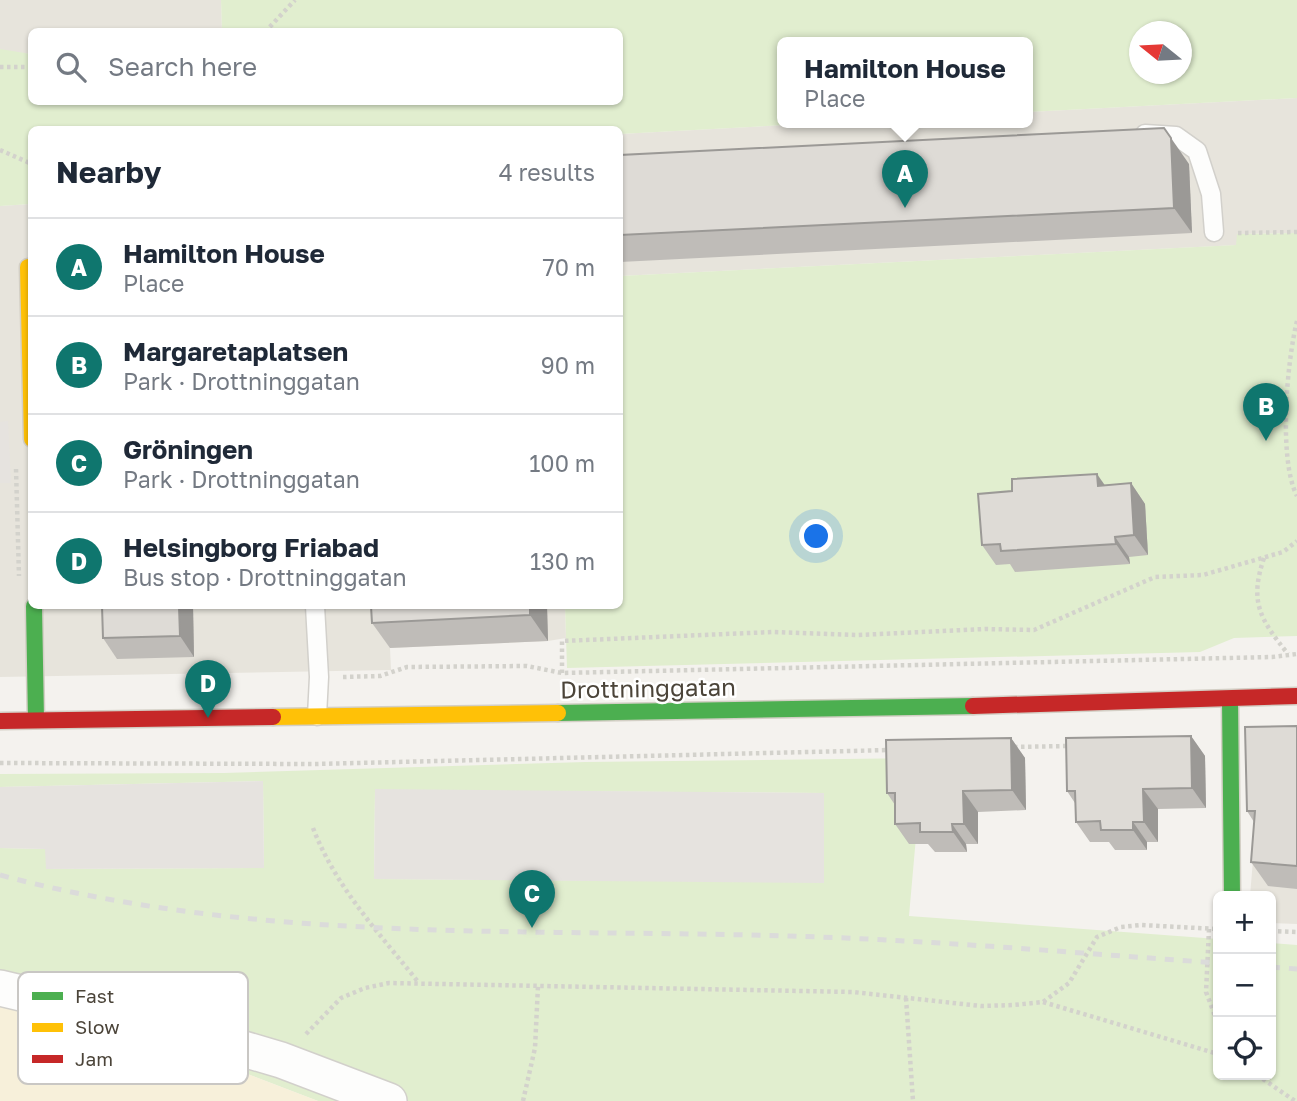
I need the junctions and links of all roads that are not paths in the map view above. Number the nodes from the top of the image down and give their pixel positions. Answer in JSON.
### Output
{"nodes":[{"id":1,"x":1124,"y":134,"type":"edge"},
{"id":2,"x":1214,"y":232,"type":"road end"},
{"id":3,"x":34,"y":609,"type":"edge"},
{"id":4,"x":315,"y":609,"type":"edge"},
{"id":5,"x":1297,"y":696,"type":"edge"},
{"id":6,"x":1230,"y":699,"type":"junction"},
{"id":7,"x":317,"y":716,"type":"junction"},
{"id":8,"x":36,"y":720,"type":"junction"},
{"id":9,"x":0,"y":721,"type":"edge"},
{"id":10,"x":1232,"y":891,"type":"edge"},
{"id":11,"x":0,"y":988,"type":"edge"},
{"id":12,"x":18,"y":992,"type":"edge"},
{"id":13,"x":248,"y":1050,"type":"edge"},
{"id":14,"x":389,"y":1101,"type":"edge"}],
"edges":[{"from":1,"to":2,"type":"lane"},
{"from":3,"to":8,"type":"street"},
{"from":4,"to":7,"type":"lane"},
{"from":5,"to":6,"type":"street","name":"Drottninggatan"},
{"from":6,"to":7,"type":"street","name":"Drottninggatan"},
{"from":6,"to":10,"type":"street"},
{"from":7,"to":8,"type":"street","name":"Drottninggatan"},
{"from":8,"to":9,"type":"street","name":"Drottninggatan"},
{"from":11,"to":12,"type":"street"},
{"from":13,"to":14,"type":"street"}]}
